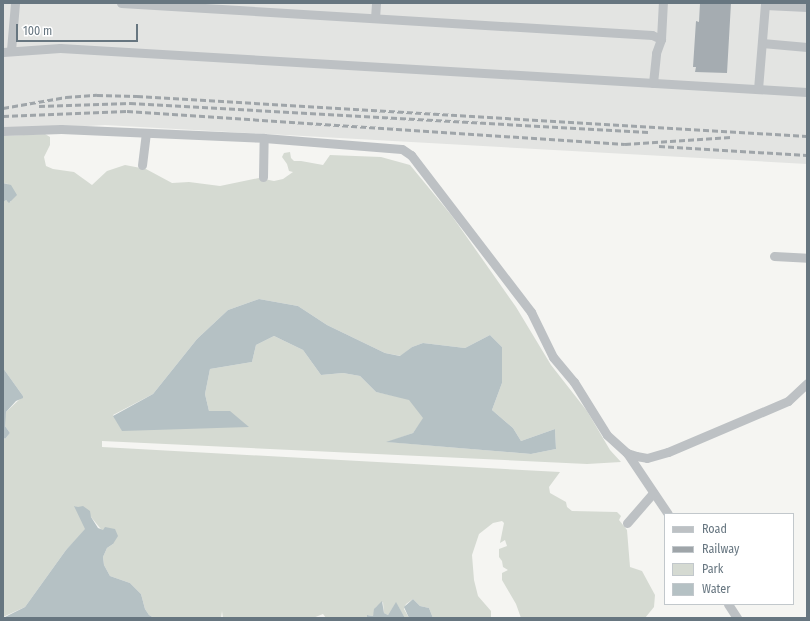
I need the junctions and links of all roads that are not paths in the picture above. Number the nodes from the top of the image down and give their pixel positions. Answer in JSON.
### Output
{"nodes":[{"id":1,"x":15,"y":3,"type":"edge"},
{"id":2,"x":121,"y":3,"type":"edge"},
{"id":3,"x":376,"y":3,"type":"edge"},
{"id":4,"x":664,"y":3,"type":"edge"},
{"id":5,"x":765,"y":4,"type":"edge"},
{"id":6,"x":807,"y":7,"type":"edge"},
{"id":7,"x":375,"y":18,"type":"junction"},
{"id":8,"x":661,"y":39,"type":"junction"},
{"id":9,"x":762,"y":44,"type":"junction"},
{"id":10,"x":807,"y":46,"type":"edge"},
{"id":11,"x":7,"y":51,"type":"edge"},
{"id":12,"x":653,"y":83,"type":"junction"},
{"id":13,"x":758,"y":89,"type":"junction"},
{"id":14,"x":807,"y":92,"type":"edge"},
{"id":15,"x":3,"y":131,"type":"edge"},
{"id":16,"x":146,"y":133,"type":"junction"},
{"id":17,"x":264,"y":138,"type":"junction"},
{"id":18,"x":142,"y":165,"type":"dead end"},
{"id":19,"x":263,"y":177,"type":"dead end"},
{"id":20,"x":774,"y":256,"type":"dead end"},
{"id":21,"x":807,"y":258,"type":"edge"},
{"id":22,"x":807,"y":384,"type":"edge"},
{"id":23,"x":627,"y":453,"type":"junction"},
{"id":24,"x":654,"y":493,"type":"junction"},
{"id":25,"x":667,"y":513,"type":"edge"},
{"id":26,"x":627,"y":523,"type":"dead end"},
{"id":27,"x":729,"y":605,"type":"edge"},
{"id":28,"x":737,"y":618,"type":"edge"}],
"edges":[{"from":1,"to":11,"type":"lane"},
{"from":2,"to":7,"type":"lane"},
{"from":3,"to":7,"type":"lane"},
{"from":4,"to":8,"type":"lane"},
{"from":5,"to":6,"type":"lane"},
{"from":5,"to":9,"type":"lane"},
{"from":7,"to":8,"type":"lane"},
{"from":8,"to":12,"type":"lane"},
{"from":9,"to":10,"type":"lane"},
{"from":9,"to":13,"type":"lane"},
{"from":11,"to":12,"type":"lane"},
{"from":12,"to":13,"type":"lane"},
{"from":13,"to":14,"type":"lane"},
{"from":15,"to":16,"type":"lane"},
{"from":16,"to":17,"type":"lane"},
{"from":16,"to":18,"type":"lane"},
{"from":17,"to":19,"type":"lane"},
{"from":17,"to":23,"type":"lane"},
{"from":20,"to":21,"type":"lane"},
{"from":22,"to":23,"type":"lane"},
{"from":23,"to":24,"type":"lane"},
{"from":24,"to":25,"type":"lane"},
{"from":24,"to":26,"type":"lane"},
{"from":27,"to":28,"type":"lane"}]}
